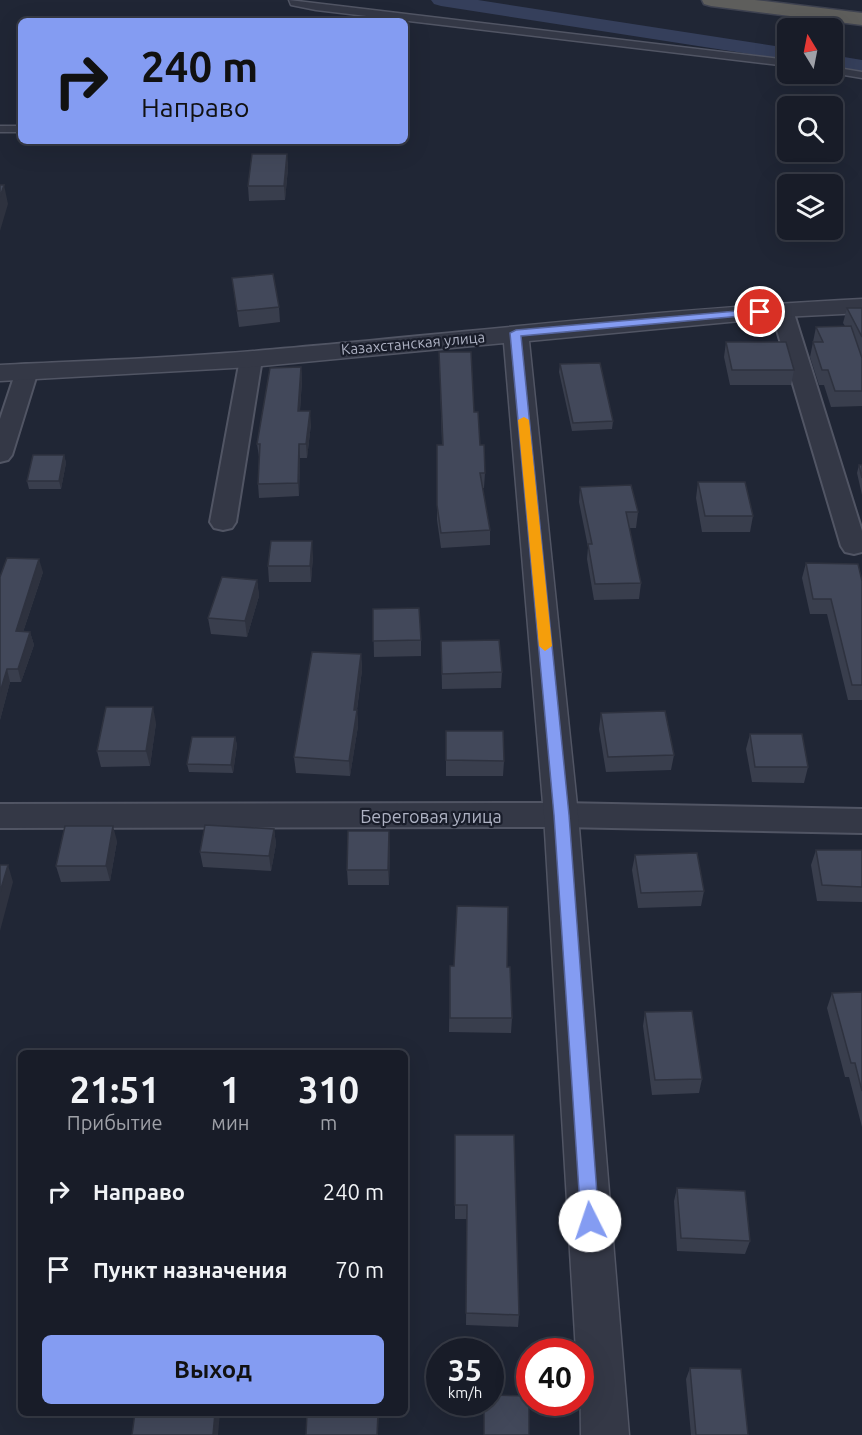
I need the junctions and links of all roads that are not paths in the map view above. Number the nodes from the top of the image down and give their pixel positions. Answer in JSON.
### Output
{"nodes":[{"id":1,"x":293,"y":0,"type":"edge"},
{"id":2,"x":711,"y":0,"type":"edge"},
{"id":3,"x":787,"y":0,"type":"edge"},
{"id":4,"x":862,"y":9,"type":"edge"},
{"id":5,"x":862,"y":19,"type":"edge"},
{"id":6,"x":777,"y":62,"type":"edge"},
{"id":7,"x":843,"y":72,"type":"edge"},
{"id":8,"x":862,"y":75,"type":"edge"},
{"id":9,"x":0,"y":129,"type":"edge"},
{"id":10,"x":18,"y":129,"type":"edge"},
{"id":11,"x":862,"y":306,"type":"edge"},
{"id":12,"x":782,"y":310,"type":"junction"},
{"id":13,"x":516,"y":333,"type":"junction"},
{"id":14,"x":251,"y":358,"type":"junction"},
{"id":15,"x":27,"y":371,"type":"junction"},
{"id":16,"x":0,"y":373,"type":"edge"},
{"id":17,"x":0,"y":455,"type":"edge"},
{"id":18,"x":224,"y":522,"type":"dead end"},
{"id":19,"x":854,"y":546,"type":"dead end"},
{"id":20,"x":561,"y":815,"type":"junction"},
{"id":21,"x":0,"y":816,"type":"edge"},
{"id":22,"x":862,"y":820,"type":"edge"},
{"id":23,"x":605,"y":1435,"type":"edge"}],
"edges":[{"from":1,"to":6,"type":"lane"},
{"from":2,"to":5,"type":"highway"},
{"from":3,"to":4,"type":"highway"},
{"from":7,"to":8,"type":"lane"},
{"from":9,"to":10,"type":"lane"},
{"from":11,"to":12,"type":"street","name":"Казахстанская улица"},
{"from":12,"to":13,"type":"street","name":"Казахстанская улица"},
{"from":12,"to":19,"type":"street"},
{"from":13,"to":14,"type":"street","name":"Казахстанская улица"},
{"from":13,"to":20,"type":"street"},
{"from":14,"to":15,"type":"street","name":"Казахстанская улица"},
{"from":14,"to":18,"type":"street"},
{"from":15,"to":16,"type":"street","name":"Казахстанская улица"},
{"from":15,"to":17,"type":"street"},
{"from":20,"to":21,"type":"street","name":"Береговая улица"},
{"from":20,"to":22,"type":"street","name":"Береговая улица"},
{"from":20,"to":23,"type":"street"}]}
